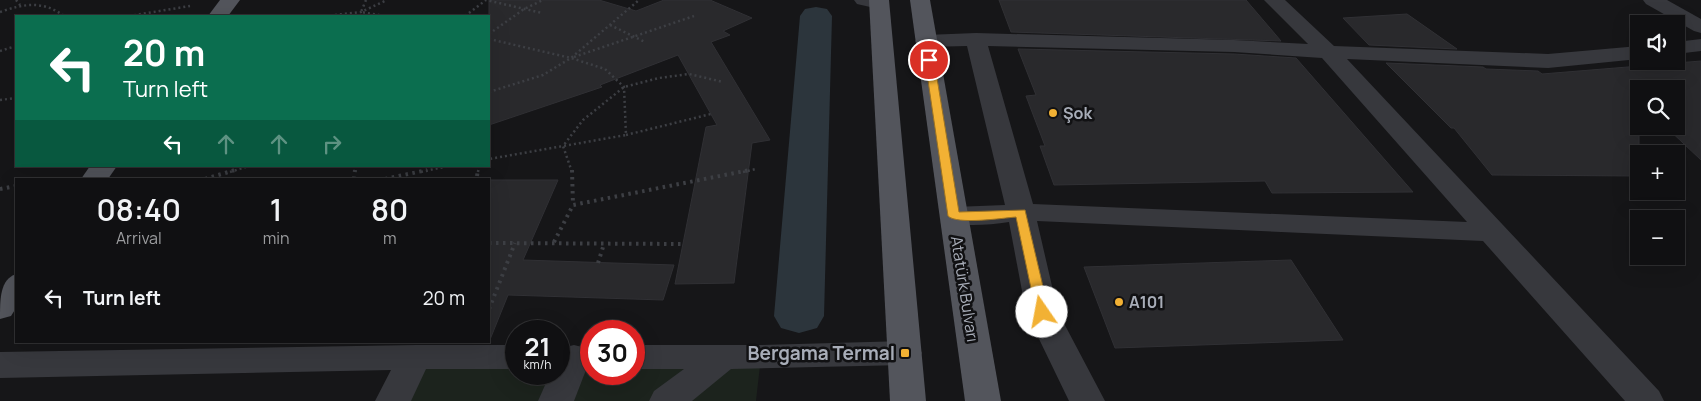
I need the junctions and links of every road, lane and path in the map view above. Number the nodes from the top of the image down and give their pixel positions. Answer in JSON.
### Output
{"nodes":[{"id":1,"x":16,"y":0,"type":"edge"},
{"id":2,"x":230,"y":0,"type":"edge"},
{"id":3,"x":366,"y":0,"type":"edge"},
{"id":4,"x":387,"y":0,"type":"edge"},
{"id":5,"x":542,"y":0,"type":"edge"},
{"id":6,"x":639,"y":0,"type":"edge"},
{"id":7,"x":920,"y":0,"type":"edge"},
{"id":8,"x":1274,"y":0,"type":"edge"},
{"id":9,"x":1653,"y":0,"type":"edge"},
{"id":10,"x":874,"y":1,"type":"edge"},
{"id":11,"x":20,"y":5,"type":"junction"},
{"id":12,"x":197,"y":5,"type":"dead end"},
{"id":13,"x":524,"y":9,"type":"junction"},
{"id":14,"x":0,"y":12,"type":"edge"},
{"id":15,"x":361,"y":12,"type":"junction"},
{"id":16,"x":542,"y":13,"type":"dead end"},
{"id":17,"x":63,"y":15,"type":"edge"},
{"id":18,"x":135,"y":15,"type":"edge"},
{"id":19,"x":219,"y":15,"type":"edge"},
{"id":20,"x":334,"y":15,"type":"edge"},
{"id":21,"x":375,"y":15,"type":"edge"},
{"id":22,"x":466,"y":15,"type":"edge"},
{"id":23,"x":694,"y":16,"type":"dead end"},
{"id":24,"x":610,"y":25,"type":"junction"},
{"id":25,"x":1701,"y":27,"type":"edge"},
{"id":26,"x":490,"y":33,"type":"edge"},
{"id":27,"x":633,"y":35,"type":"junction"},
{"id":28,"x":490,"y":39,"type":"edge"},
{"id":29,"x":976,"y":39,"type":"junction"},
{"id":30,"x":926,"y":41,"type":"junction"},
{"id":31,"x":645,"y":42,"type":"dead end"},
{"id":32,"x":15,"y":46,"type":"edge"},
{"id":33,"x":1701,"y":46,"type":"edge"},
{"id":34,"x":1685,"y":47,"type":"edge"},
{"id":35,"x":0,"y":51,"type":"edge"},
{"id":36,"x":1328,"y":52,"type":"junction"},
{"id":37,"x":1630,"y":53,"type":"edge"},
{"id":38,"x":571,"y":58,"type":"junction"},
{"id":39,"x":723,"y":82,"type":"dead end"},
{"id":40,"x":624,"y":87,"type":"junction"},
{"id":41,"x":490,"y":92,"type":"edge"},
{"id":42,"x":15,"y":98,"type":"edge"},
{"id":43,"x":0,"y":100,"type":"edge"},
{"id":44,"x":711,"y":114,"type":"dead end"},
{"id":45,"x":626,"y":135,"type":"junction"},
{"id":46,"x":563,"y":146,"type":"junction"},
{"id":47,"x":490,"y":159,"type":"edge"},
{"id":48,"x":103,"y":167,"type":"edge"},
{"id":49,"x":246,"y":167,"type":"edge"},
{"id":50,"x":479,"y":167,"type":"edge"},
{"id":51,"x":428,"y":168,"type":"edge"},
{"id":52,"x":756,"y":169,"type":"dead end"},
{"id":53,"x":477,"y":176,"type":"dead end"},
{"id":54,"x":95,"y":178,"type":"edge"},
{"id":55,"x":208,"y":178,"type":"edge"},
{"id":56,"x":390,"y":178,"type":"edge"},
{"id":57,"x":15,"y":186,"type":"edge"},
{"id":58,"x":0,"y":189,"type":"edge"},
{"id":59,"x":573,"y":205,"type":"junction"},
{"id":60,"x":1021,"y":212,"type":"junction"},
{"id":61,"x":954,"y":216,"type":"junction"},
{"id":62,"x":1492,"y":232,"type":"junction"},
{"id":63,"x":515,"y":242,"type":"junction"},
{"id":64,"x":554,"y":242,"type":"junction"},
{"id":65,"x":490,"y":243,"type":"edge"},
{"id":66,"x":604,"y":244,"type":"junction"},
{"id":67,"x":683,"y":244,"type":"dead end"},
{"id":68,"x":598,"y":263,"type":"dead end"},
{"id":69,"x":15,"y":286,"type":"edge"},
{"id":70,"x":490,"y":306,"type":"edge"},
{"id":71,"x":0,"y":308,"type":"edge"},
{"id":72,"x":904,"y":353,"type":"junction"},
{"id":73,"x":415,"y":357,"type":"junction"},
{"id":74,"x":505,"y":357,"type":"edge"},
{"id":75,"x":575,"y":357,"type":"edge"},
{"id":76,"x":645,"y":357,"type":"edge"},
{"id":77,"x":724,"y":357,"type":"junction"},
{"id":78,"x":0,"y":365,"type":"edge"},
{"id":79,"x":393,"y":401,"type":"edge"},
{"id":80,"x":556,"y":401,"type":"edge"},
{"id":81,"x":667,"y":401,"type":"edge"},
{"id":82,"x":908,"y":401,"type":"edge"},
{"id":83,"x":983,"y":401,"type":"edge"},
{"id":84,"x":1087,"y":401,"type":"edge"},
{"id":85,"x":1646,"y":401,"type":"edge"}],
"edges":[{"from":1,"to":11,"type":"path"},
{"from":2,"to":19,"type":"main road"},
{"from":3,"to":15,"type":"path"},
{"from":4,"to":15,"type":"path"},
{"from":5,"to":13,"type":"path"},
{"from":6,"to":24,"type":"path"},
{"from":7,"to":30,"type":"main road","name":"Atatürk Bulvarı"},
{"from":8,"to":36,"type":"street"},
{"from":9,"to":25,"type":"street"},
{"from":10,"to":72,"type":"main road"},
{"from":11,"to":14,"type":"path"},
{"from":11,"to":17,"type":"path"},
{"from":12,"to":18,"type":"path"},
{"from":13,"to":16,"type":"path"},
{"from":13,"to":22,"type":"path"},
{"from":13,"to":26,"type":"path"},
{"from":15,"to":20,"type":"path"},
{"from":15,"to":21,"type":"path"},
{"from":23,"to":27,"type":"path"},
{"from":24,"to":27,"type":"path"},
{"from":24,"to":38,"type":"path"},
{"from":27,"to":31,"type":"path"},
{"from":27,"to":38,"type":"path"},
{"from":28,"to":38,"type":"path"},
{"from":29,"to":30,"type":"street"},
{"from":29,"to":36,"type":"street"},
{"from":29,"to":60,"type":"street"},
{"from":30,"to":61,"type":"main road","name":"Atatürk Bulvarı"},
{"from":32,"to":35,"type":"path"},
{"from":33,"to":34,"type":"street"},
{"from":36,"to":37,"type":"street"},
{"from":36,"to":62,"type":"street"},
{"from":38,"to":40,"type":"path"},
{"from":38,"to":41,"type":"path"},
{"from":39,"to":40,"type":"path"},
{"from":40,"to":45,"type":"path"},
{"from":40,"to":46,"type":"path"},
{"from":42,"to":43,"type":"path"},
{"from":44,"to":45,"type":"path"},
{"from":45,"to":46,"type":"path"},
{"from":46,"to":47,"type":"path"},
{"from":46,"to":59,"type":"path"},
{"from":48,"to":54,"type":"main road"},
{"from":49,"to":55,"type":"path"},
{"from":50,"to":53,"type":"path"},
{"from":51,"to":56,"type":"path"},
{"from":52,"to":59,"type":"path"},
{"from":57,"to":58,"type":"path"},
{"from":59,"to":64,"type":"path"},
{"from":60,"to":61,"type":"street"},
{"from":60,"to":62,"type":"street"},
{"from":60,"to":84,"type":"street"},
{"from":61,"to":83,"type":"main road","name":"Atatürk Bulvarı"},
{"from":62,"to":85,"type":"street"},
{"from":63,"to":64,"type":"path"},
{"from":63,"to":65,"type":"path"},
{"from":63,"to":70,"type":"path"},
{"from":64,"to":66,"type":"path"},
{"from":66,"to":67,"type":"path"},
{"from":66,"to":68,"type":"path"},
{"from":69,"to":71,"type":"main road"},
{"from":72,"to":77,"type":"street"},
{"from":72,"to":82,"type":"main road"},
{"from":73,"to":74,"type":"street"},
{"from":73,"to":78,"type":"street"},
{"from":73,"to":79,"type":"street"},
{"from":75,"to":80,"type":"street"},
{"from":76,"to":77,"type":"street"},
{"from":77,"to":81,"type":"street"}]}
